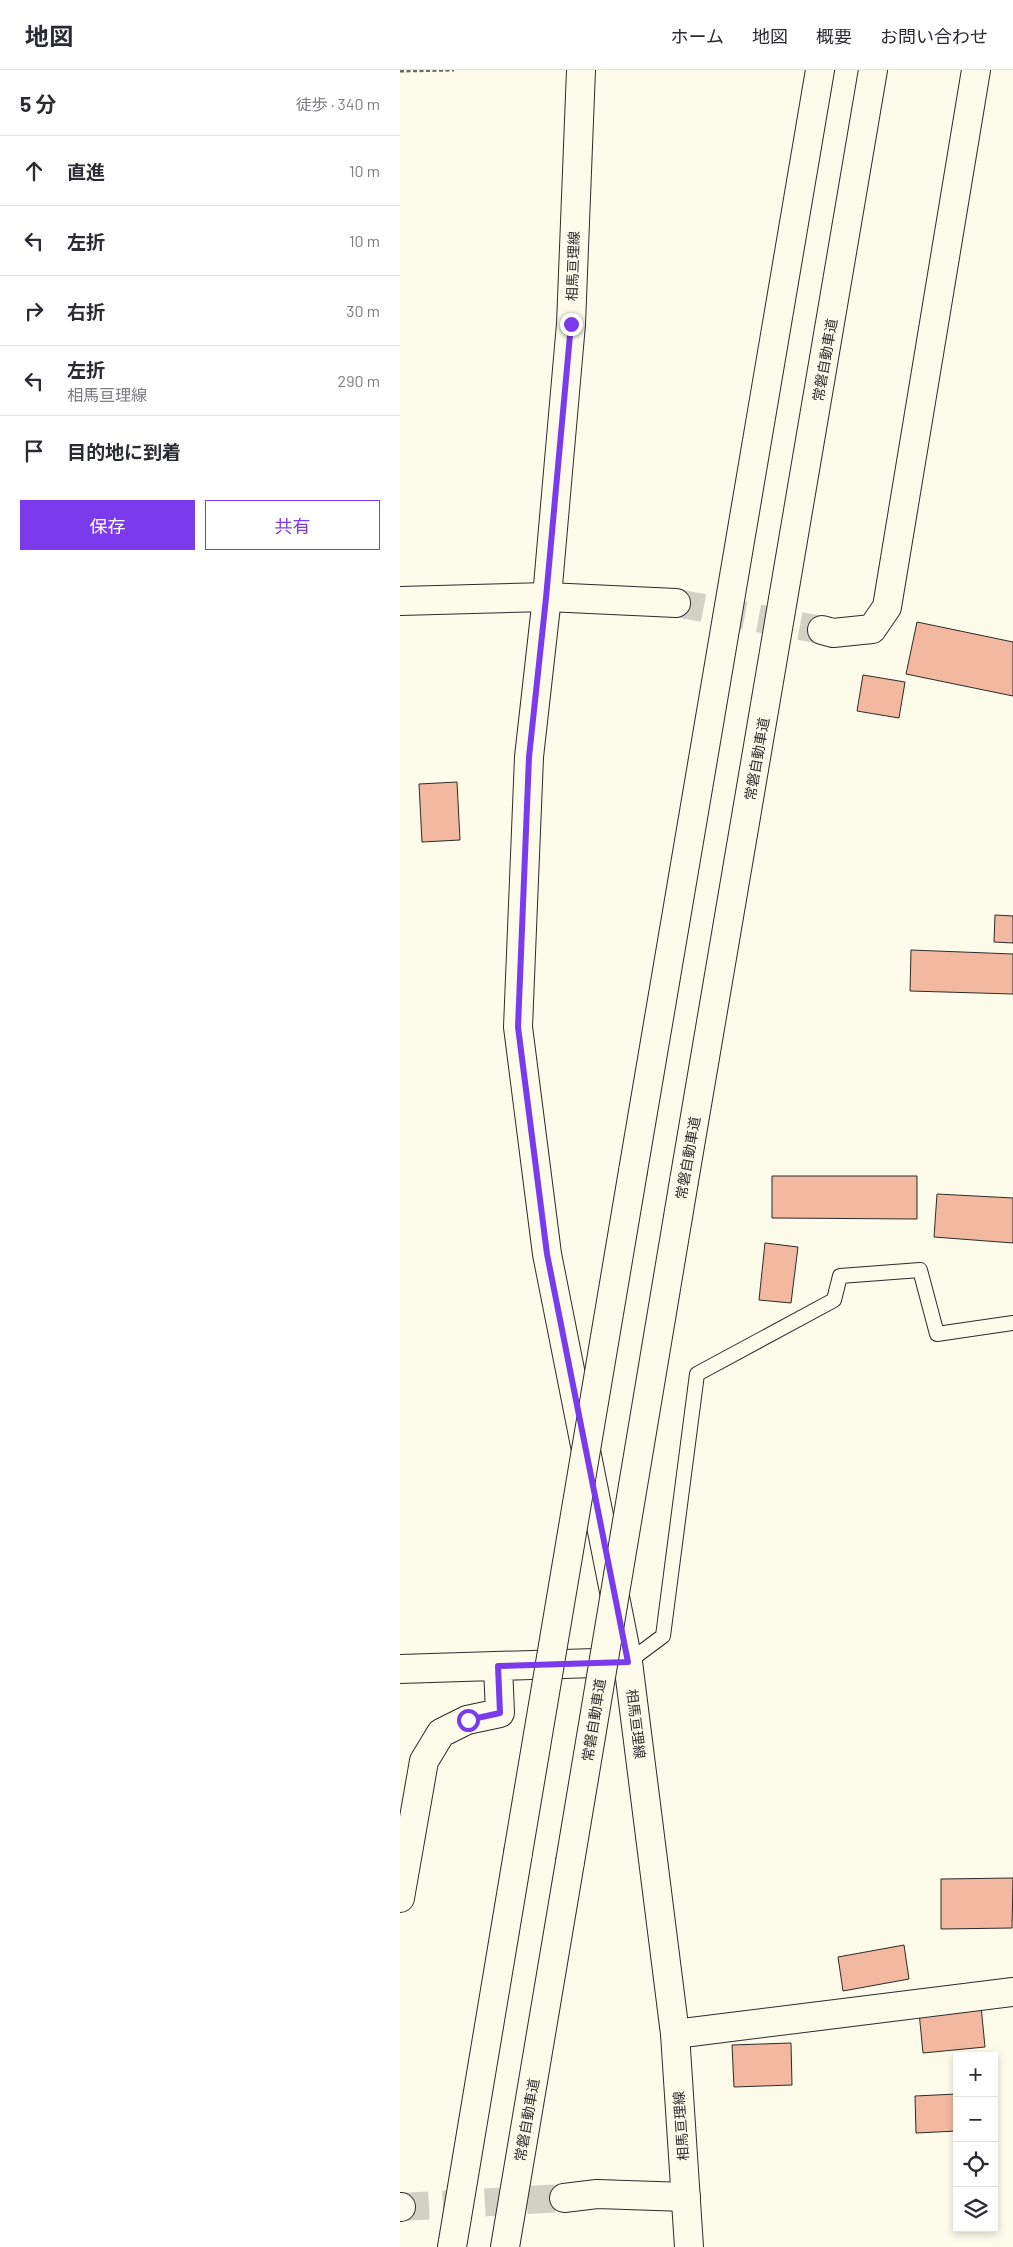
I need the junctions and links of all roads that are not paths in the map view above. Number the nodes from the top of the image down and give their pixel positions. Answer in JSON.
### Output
{"nodes":[{"id":1,"x":581,"y":70,"type":"edge"},
{"id":2,"x":820,"y":70,"type":"edge"},
{"id":3,"x":873,"y":70,"type":"edge"},
{"id":4,"x":976,"y":70,"type":"edge"},
{"id":5,"x":546,"y":598,"type":"junction"},
{"id":6,"x":400,"y":601,"type":"edge"},
{"id":7,"x":676,"y":603,"type":"tunnel mouth"},
{"id":8,"x":822,"y":630,"type":"tunnel mouth"},
{"id":9,"x":1013,"y":1323,"type":"edge"},
{"id":10,"x":628,"y":1662,"type":"junction"},
{"id":11,"x":498,"y":1666,"type":"junction"},
{"id":12,"x":400,"y":1669,"type":"edge"},
{"id":13,"x":400,"y":1898,"type":"edge"},
{"id":14,"x":1013,"y":1992,"type":"edge"},
{"id":15,"x":674,"y":2034,"type":"junction"},
{"id":16,"x":686,"y":2197,"type":"junction"},
{"id":17,"x":564,"y":2198,"type":"tunnel mouth"},
{"id":18,"x":452,"y":2247,"type":"edge"},
{"id":19,"x":506,"y":2247,"type":"edge"},
{"id":20,"x":689,"y":2247,"type":"edge"}],
"edges":[{"from":1,"to":5,"type":"main road","name":"相馬亘理線"},
{"from":2,"to":18,"type":"main road","bridge":true},
{"from":3,"to":19,"type":"main road","name":"常磐自動車道","bridge":true},
{"from":4,"to":8,"type":"main road"},
{"from":5,"to":6,"type":"main road"},
{"from":5,"to":7,"type":"main road"},
{"from":5,"to":10,"type":"main road","name":"相馬亘理線"},
{"from":9,"to":10,"type":"lane"},
{"from":10,"to":11,"type":"main road"},
{"from":10,"to":15,"type":"main road","name":"相馬亘理線"},
{"from":11,"to":12,"type":"main road"},
{"from":11,"to":13,"type":"main road"},
{"from":14,"to":15,"type":"main road"},
{"from":15,"to":16,"type":"main road","name":"相馬亘理線"},
{"from":16,"to":17,"type":"main road"},
{"from":16,"to":20,"type":"main road","name":"相馬亘理線"}]}
